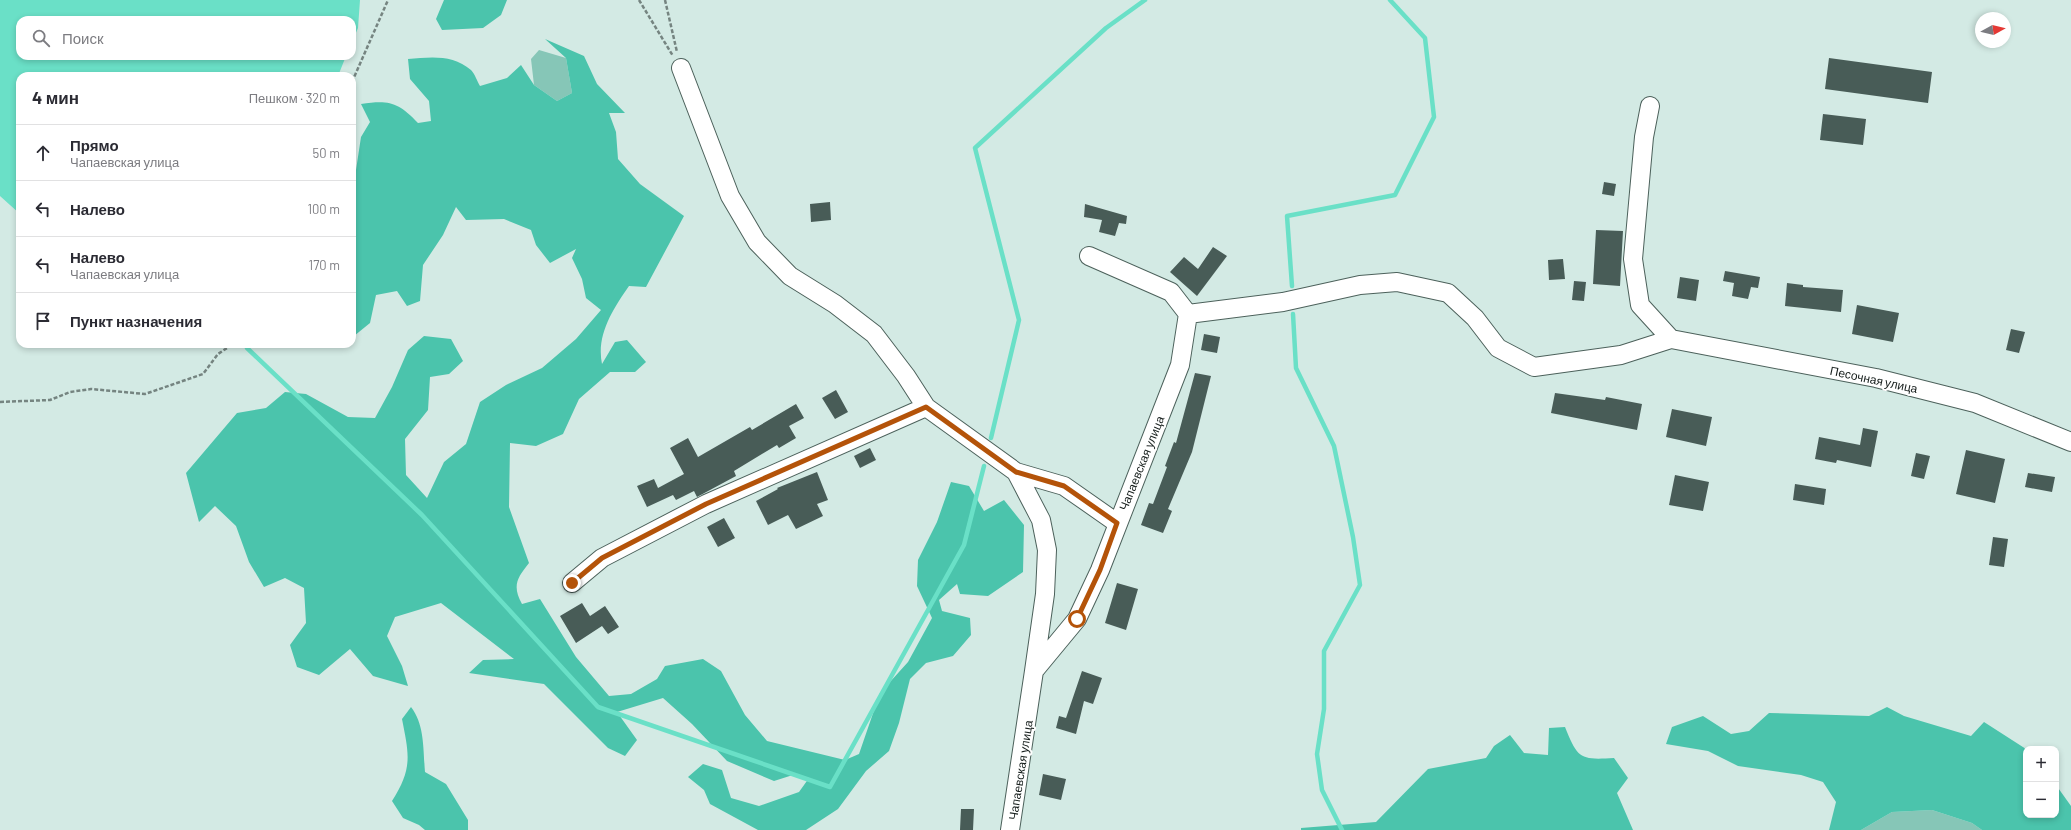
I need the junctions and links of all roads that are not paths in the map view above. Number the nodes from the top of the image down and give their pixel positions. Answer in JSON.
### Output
{"nodes":[{"id":1,"x":681,"y":68,"type":"road end"},
{"id":2,"x":1650,"y":106,"type":"dead end"},
{"id":3,"x":1089,"y":256,"type":"dead end"},
{"id":4,"x":1188,"y":314,"type":"junction"},
{"id":5,"x":1671,"y":340,"type":"junction"},
{"id":6,"x":926,"y":407,"type":"junction"},
{"id":7,"x":2071,"y":442,"type":"edge"},
{"id":8,"x":1016,"y":472,"type":"junction"},
{"id":9,"x":1117,"y":523,"type":"junction"},
{"id":10,"x":572,"y":583,"type":"dead end"},
{"id":11,"x":1034,"y":671,"type":"junction"},
{"id":12,"x":1010,"y":830,"type":"edge"}],
"edges":[{"from":1,"to":6,"type":"street"},
{"from":2,"to":5,"type":"street"},
{"from":3,"to":4,"type":"street"},
{"from":4,"to":5,"type":"street"},
{"from":4,"to":9,"type":"street","name":"Чапаевская улица"},
{"from":5,"to":7,"type":"street","name":"Песочная улица"},
{"from":6,"to":8,"type":"street"},
{"from":6,"to":10,"type":"street"},
{"from":8,"to":9,"type":"street"},
{"from":8,"to":11,"type":"street"},
{"from":9,"to":11,"type":"street","name":"Чапаевская улица"},
{"from":11,"to":12,"type":"street","name":"Чапаевская улица"}]}
